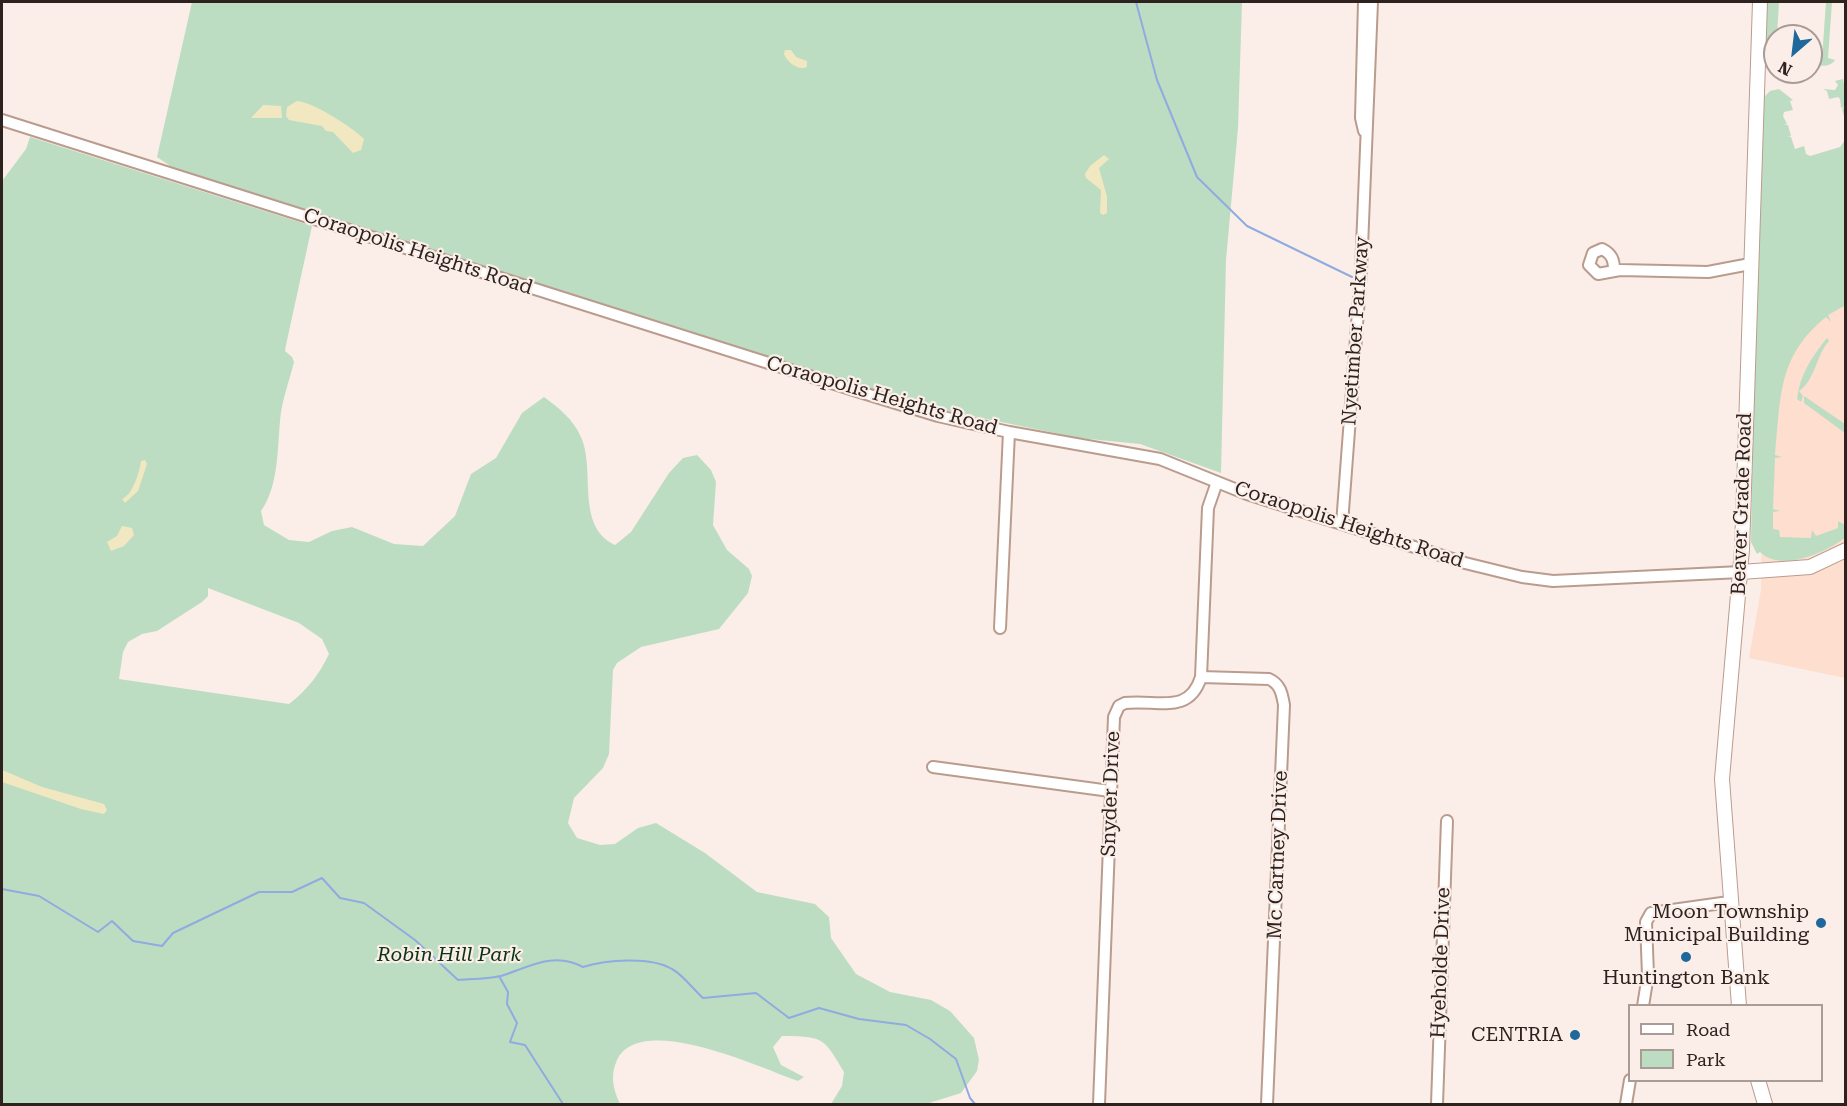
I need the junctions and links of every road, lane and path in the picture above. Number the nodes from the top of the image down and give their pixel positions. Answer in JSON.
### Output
{"nodes":[{"id":1,"x":1364,"y":2,"type":"edge"},
{"id":2,"x":1372,"y":2,"type":"edge"},
{"id":3,"x":1760,"y":2,"type":"edge"},
{"id":4,"x":2,"y":120,"type":"edge"},
{"id":5,"x":1365,"y":137,"type":"junction"},
{"id":6,"x":1750,"y":264,"type":"junction"},
{"id":7,"x":1614,"y":270,"type":"dead end"},
{"id":8,"x":1010,"y":432,"type":"junction"},
{"id":9,"x":1217,"y":482,"type":"junction"},
{"id":10,"x":1342,"y":524,"type":"junction"},
{"id":11,"x":1845,"y":550,"type":"edge"},
{"id":12,"x":1741,"y":572,"type":"junction"},
{"id":13,"x":1000,"y":628,"type":"dead end"},
{"id":14,"x":1201,"y":678,"type":"junction"},
{"id":15,"x":933,"y":767,"type":"dead end"},
{"id":16,"x":1110,"y":791,"type":"junction"},
{"id":17,"x":1447,"y":821,"type":"dead end"},
{"id":18,"x":1730,"y":902,"type":"junction"},
{"id":19,"x":1643,"y":1004,"type":"edge"},
{"id":20,"x":1739,"y":1004,"type":"edge"},
{"id":21,"x":1630,"y":1082,"type":"edge"},
{"id":22,"x":1759,"y":1082,"type":"edge"},
{"id":23,"x":1099,"y":1104,"type":"edge"},
{"id":24,"x":1267,"y":1104,"type":"edge"},
{"id":25,"x":1437,"y":1104,"type":"edge"},
{"id":26,"x":1626,"y":1104,"type":"edge"},
{"id":27,"x":1765,"y":1104,"type":"edge"}],
"edges":[{"from":1,"to":5,"type":"street","name":"Nyetimber Parkway"},
{"from":2,"to":5,"type":"street","name":"Nyetimber Parkway"},
{"from":3,"to":6,"type":"main road","name":"Beaver Grade Road"},
{"from":4,"to":8,"type":"street","name":"Coraopolis Heights Road"},
{"from":5,"to":10,"type":"street","name":"Nyetimber Parkway"},
{"from":6,"to":7,"type":"street"},
{"from":6,"to":12,"type":"main road","name":"Beaver Grade Road"},
{"from":8,"to":9,"type":"street","name":"Coraopolis Heights Road"},
{"from":8,"to":13,"type":"street"},
{"from":9,"to":10,"type":"street","name":"Coraopolis Heights Road"},
{"from":9,"to":14,"type":"street"},
{"from":10,"to":12,"type":"street","name":"Coraopolis Heights Road"},
{"from":11,"to":12,"type":"main road","name":"Coraopolis Heights Road"},
{"from":12,"to":18,"type":"main road","name":"Beaver Grade Road"},
{"from":14,"to":16,"type":"street","name":"Snyder Drive"},
{"from":14,"to":24,"type":"street","name":"Mc Cartney Drive"},
{"from":15,"to":16,"type":"street"},
{"from":16,"to":23,"type":"street","name":"Snyder Drive"},
{"from":17,"to":25,"type":"street","name":"Hyeholde Drive"},
{"from":18,"to":19,"type":"street"},
{"from":18,"to":20,"type":"main road","name":"Beaver Grade Road"},
{"from":21,"to":26,"type":"street"},
{"from":22,"to":27,"type":"main road"}]}
